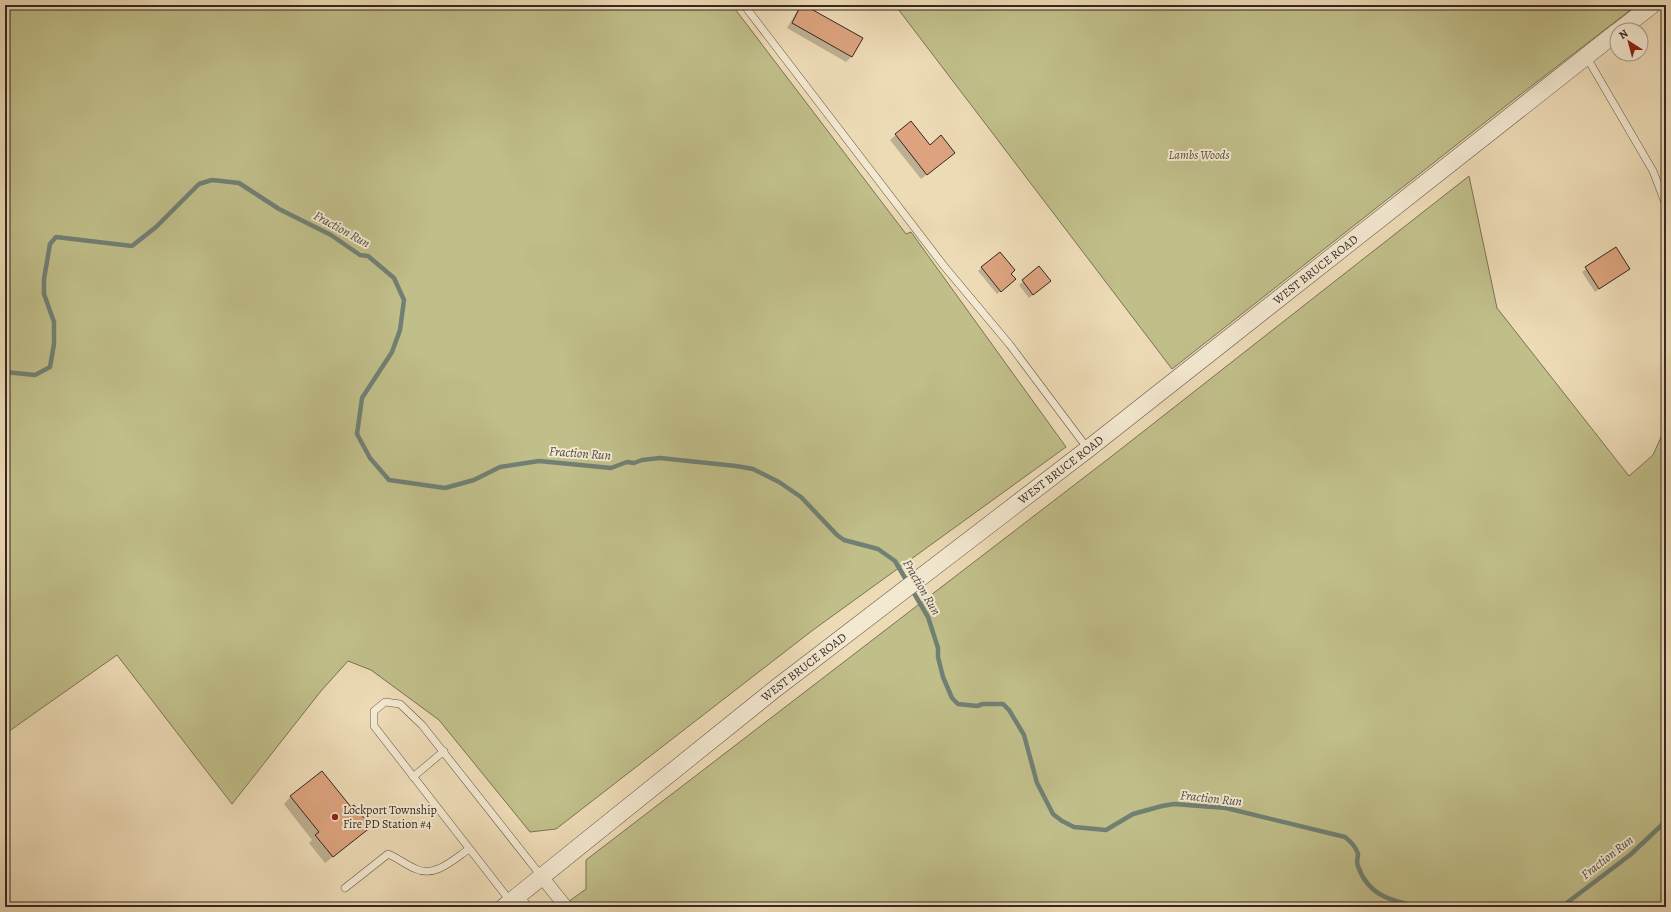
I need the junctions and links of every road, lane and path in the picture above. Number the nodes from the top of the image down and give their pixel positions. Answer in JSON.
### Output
{"nodes":[{"id":1,"x":744,"y":5,"type":"edge"},
{"id":2,"x":1652,"y":5,"type":"edge"},
{"id":3,"x":1630,"y":22,"type":"edge"},
{"id":4,"x":1609,"y":38,"type":"edge"},
{"id":5,"x":1586,"y":56,"type":"junction"},
{"id":6,"x":1666,"y":205,"type":"edge"},
{"id":7,"x":1088,"y":449,"type":"junction"},
{"id":8,"x":444,"y":751,"type":"junction"},
{"id":9,"x":413,"y":777,"type":"junction"},
{"id":10,"x":469,"y":849,"type":"junction"},
{"id":11,"x":542,"y":877,"type":"junction"},
{"id":12,"x":345,"y":888,"type":"dead end"},
{"id":13,"x":514,"y":903,"type":"edge"},
{"id":14,"x":566,"y":907,"type":"edge"}],
"edges":[{"from":1,"to":7,"type":"lane"},
{"from":2,"to":3,"type":"street"},
{"from":4,"to":5,"type":"street","name":"WEST BRUCE ROAD"},
{"from":5,"to":6,"type":"lane"},
{"from":5,"to":7,"type":"street","name":"WEST BRUCE ROAD"},
{"from":7,"to":11,"type":"street","name":"WEST BRUCE ROAD"},
{"from":8,"to":9,"type":"lane"},
{"from":8,"to":9,"type":"lane"},
{"from":8,"to":11,"type":"lane"},
{"from":9,"to":10,"type":"lane"},
{"from":10,"to":12,"type":"lane"},
{"from":10,"to":13,"type":"lane"},
{"from":11,"to":13,"type":"street","name":"WEST BRUCE ROAD"},
{"from":11,"to":14,"type":"street"}]}
